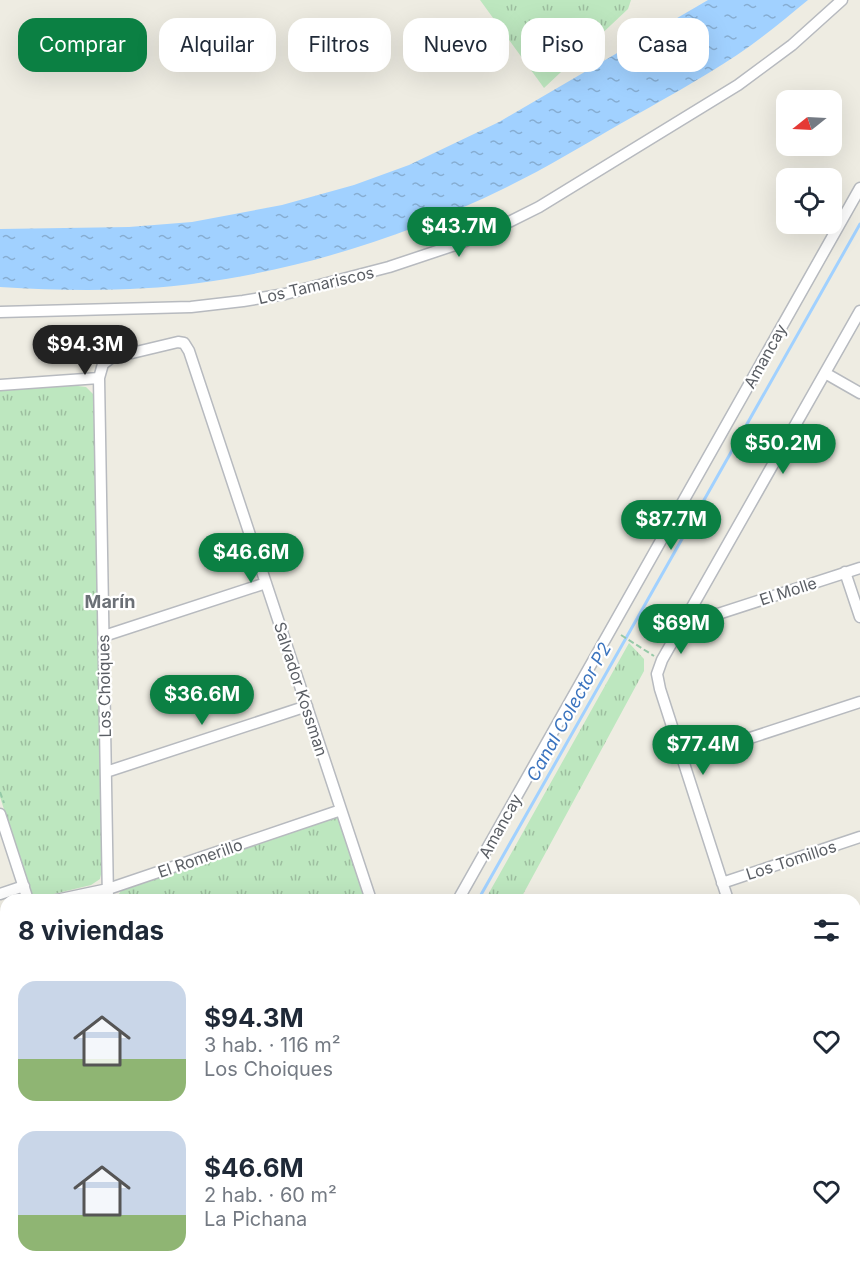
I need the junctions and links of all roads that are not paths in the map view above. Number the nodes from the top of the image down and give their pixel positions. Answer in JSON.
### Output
{"nodes":[{"id":1,"x":843,"y":0,"type":"edge"},
{"id":2,"x":860,"y":188,"type":"edge"},
{"id":3,"x":860,"y":311,"type":"edge"},
{"id":4,"x":0,"y":312,"type":"edge"},
{"id":5,"x":184,"y":343,"type":"joint"},
{"id":6,"x":825,"y":373,"type":"junction"},
{"id":7,"x":99,"y":378,"type":"junction"},
{"id":8,"x":0,"y":385,"type":"edge"},
{"id":9,"x":860,"y":393,"type":"edge"},
{"id":10,"x":860,"y":567,"type":"edge"},
{"id":11,"x":845,"y":572,"type":"junction"},
{"id":12,"x":266,"y":584,"type":"junction"},
{"id":13,"x":860,"y":617,"type":"edge"},
{"id":14,"x":681,"y":626,"type":"junction"},
{"id":15,"x":104,"y":636,"type":"junction"},
{"id":16,"x":860,"y":702,"type":"edge"},
{"id":17,"x":307,"y":706,"type":"junction"},
{"id":18,"x":683,"y":760,"type":"junction"},
{"id":19,"x":106,"y":772,"type":"junction"},
{"id":20,"x":341,"y":810,"type":"junction"},
{"id":21,"x":0,"y":814,"type":"edge"},
{"id":22,"x":860,"y":837,"type":"edge"},
{"id":23,"x":722,"y":883,"type":"junction"},
{"id":24,"x":24,"y":886,"type":"junction"},
{"id":25,"x":0,"y":894,"type":"edge"},
{"id":26,"x":26,"y":894,"type":"edge"},
{"id":27,"x":108,"y":894,"type":"edge"},
{"id":28,"x":369,"y":894,"type":"edge"},
{"id":29,"x":461,"y":894,"type":"edge"},
{"id":30,"x":726,"y":894,"type":"edge"}],
"edges":[{"from":1,"to":4,"type":"street","name":"Los Tamariscos"},
{"from":2,"to":29,"type":"street","name":"Amancay"},
{"from":3,"to":6,"type":"street"},
{"from":5,"to":7,"type":"street","name":"Los Choiques"},
{"from":5,"to":12,"type":"street","name":"Salvador Kossman"},
{"from":6,"to":9,"type":"street"},
{"from":6,"to":14,"type":"street"},
{"from":7,"to":8,"type":"street"},
{"from":7,"to":15,"type":"street","name":"Los Choiques"},
{"from":10,"to":11,"type":"street","name":"El Molle"},
{"from":11,"to":13,"type":"street"},
{"from":11,"to":14,"type":"street","name":"El Molle"},
{"from":12,"to":15,"type":"street"},
{"from":12,"to":17,"type":"street","name":"Salvador Kossman"},
{"from":14,"to":18,"type":"street"},
{"from":15,"to":19,"type":"street","name":"Los Choiques"},
{"from":16,"to":18,"type":"street"},
{"from":17,"to":19,"type":"street"},
{"from":17,"to":20,"type":"street","name":"Salvador Kossman"},
{"from":18,"to":23,"type":"street"},
{"from":19,"to":27,"type":"street","name":"Los Choiques"},
{"from":20,"to":27,"type":"street","name":"El Romerillo"},
{"from":20,"to":28,"type":"street","name":"Salvador Kossman"},
{"from":21,"to":24,"type":"street"},
{"from":22,"to":23,"type":"street","name":"Los Tomillos"},
{"from":23,"to":30,"type":"street"},
{"from":24,"to":25,"type":"street"},
{"from":24,"to":26,"type":"street"}]}
